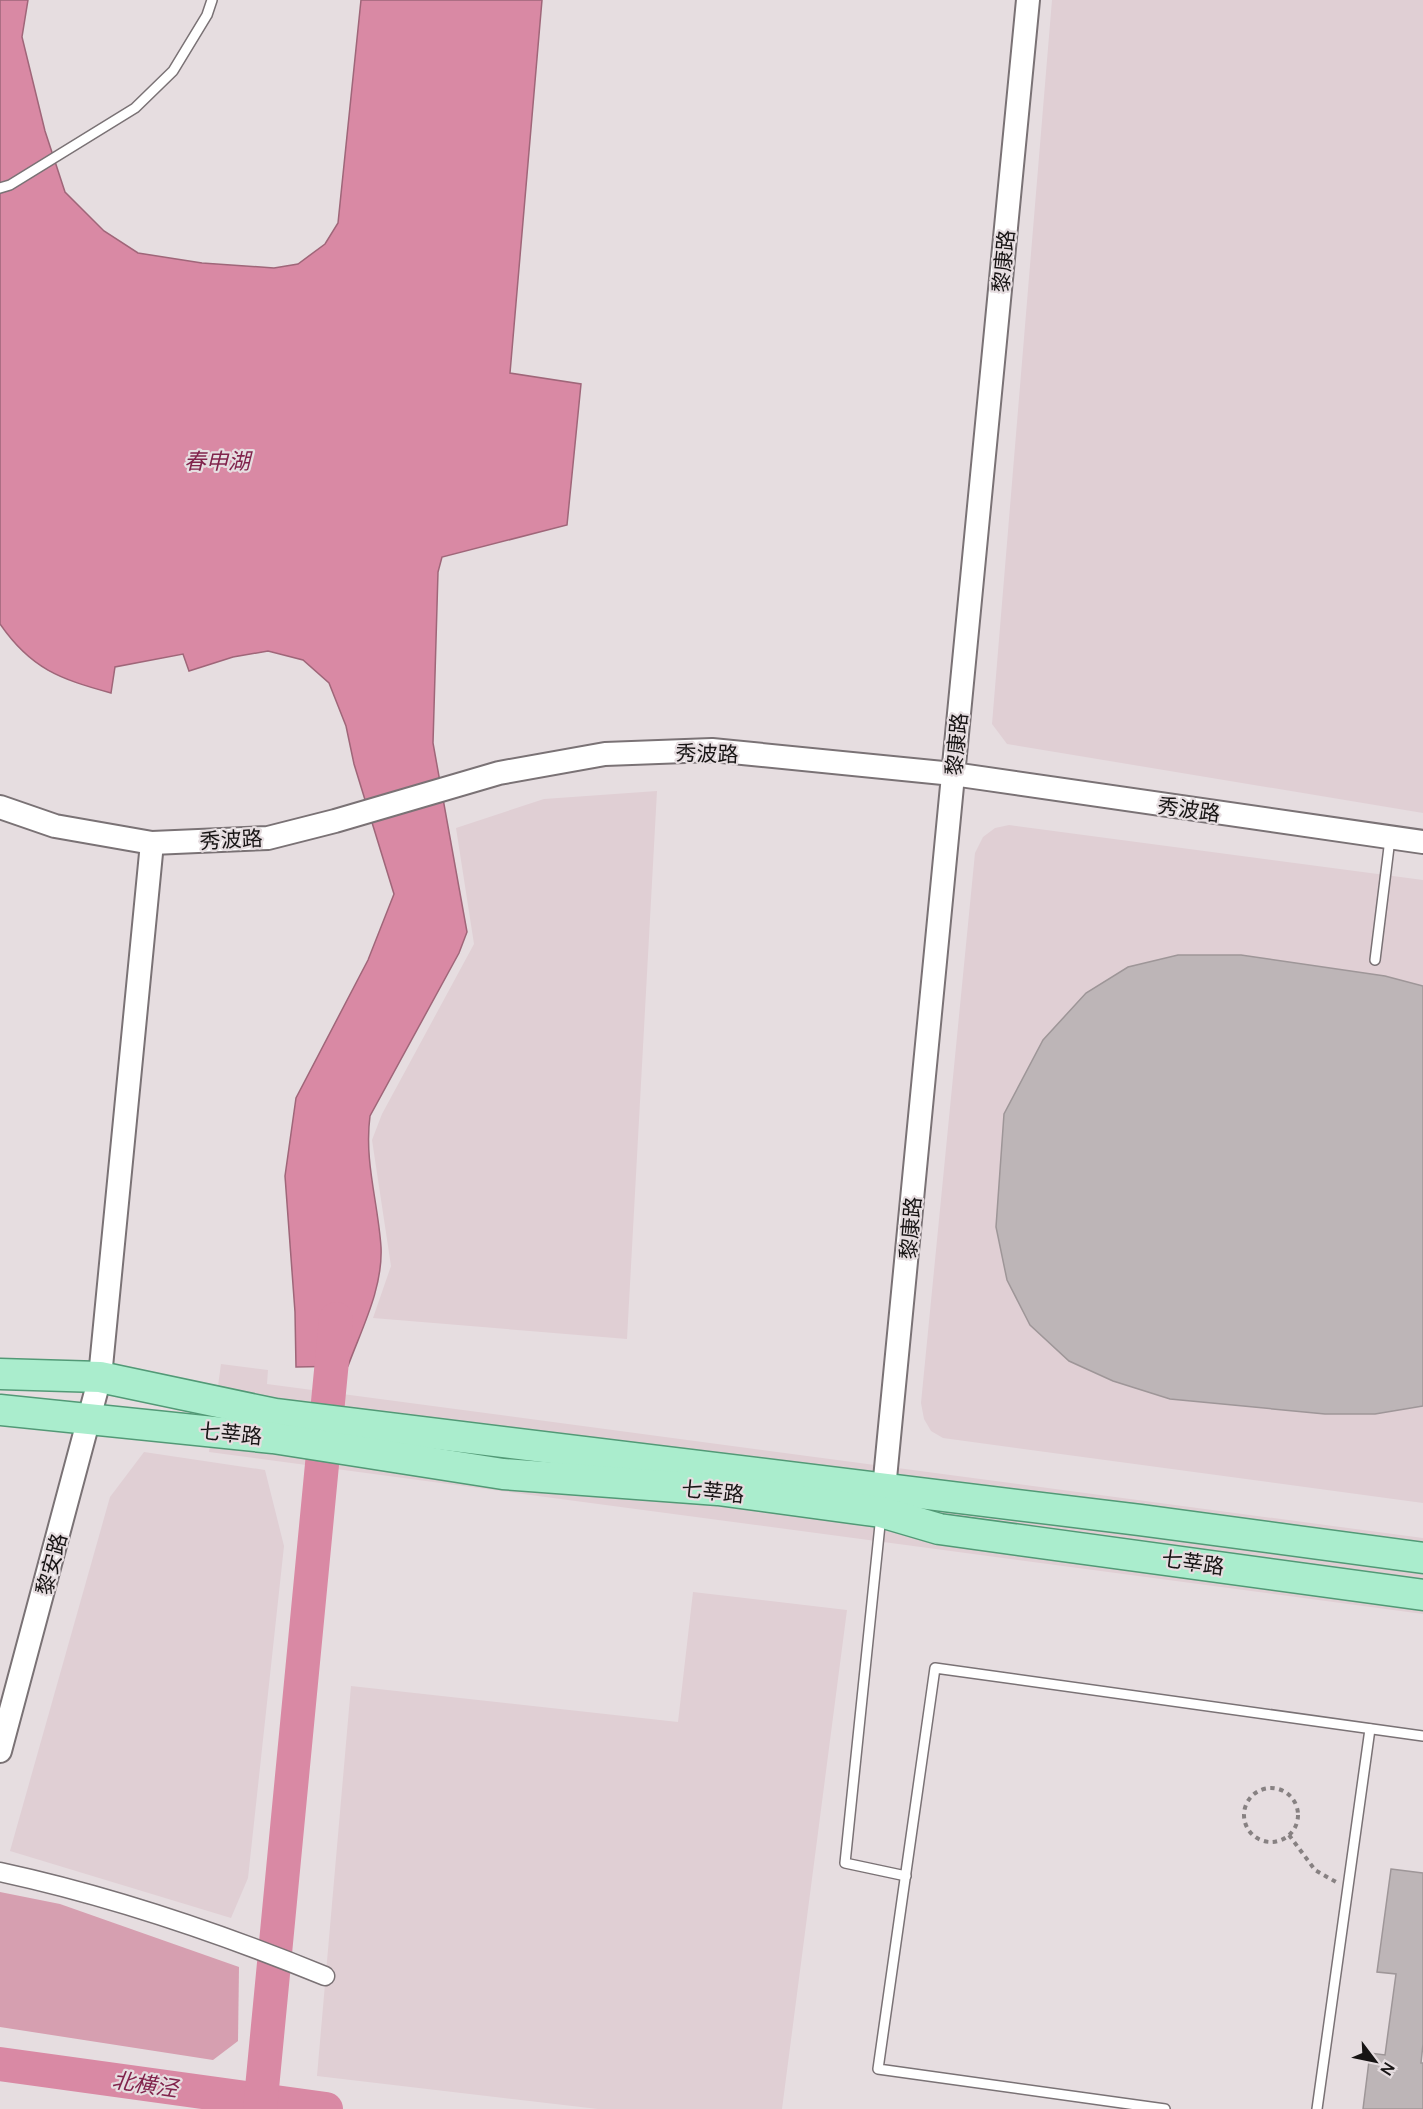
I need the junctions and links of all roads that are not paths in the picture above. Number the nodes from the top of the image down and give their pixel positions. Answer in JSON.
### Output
{"nodes":[{"id":1,"x":212,"y":0,"type":"edge"},
{"id":2,"x":1028,"y":0,"type":"edge"},
{"id":3,"x":0,"y":188,"type":"edge"},
{"id":4,"x":953,"y":774,"type":"junction"},
{"id":5,"x":0,"y":807,"type":"edge"},
{"id":6,"x":1390,"y":836,"type":"junction"},
{"id":7,"x":1423,"y":842,"type":"edge"},
{"id":8,"x":152,"y":843,"type":"junction"},
{"id":9,"x":1375,"y":960,"type":"dead end"},
{"id":10,"x":0,"y":1374,"type":"edge"},
{"id":11,"x":100,"y":1377,"type":"junction"},
{"id":12,"x":0,"y":1410,"type":"edge"},
{"id":13,"x":92,"y":1418,"type":"junction"},
{"id":14,"x":274,"y":1426,"type":"junction"},
{"id":15,"x":883,"y":1500,"type":"junction"},
{"id":16,"x":1423,"y":1558,"type":"edge"},
{"id":17,"x":1423,"y":1594,"type":"edge"},
{"id":18,"x":1370,"y":1729,"type":"junction"},
{"id":19,"x":1423,"y":1736,"type":"edge"},
{"id":20,"x":0,"y":1751,"type":"edge"},
{"id":21,"x":0,"y":1872,"type":"edge"},
{"id":22,"x":906,"y":1876,"type":"junction"},
{"id":23,"x":325,"y":1976,"type":"dead end"},
{"id":24,"x":1165,"y":2109,"type":"edge"},
{"id":25,"x":1317,"y":2109,"type":"edge"}],
"edges":[{"from":1,"to":3,"type":"lane"},
{"from":2,"to":4,"type":"street","name":"黎康路"},
{"from":4,"to":6,"type":"street","name":"秀波路"},
{"from":4,"to":8,"type":"street","name":"秀波路"},
{"from":4,"to":15,"type":"street","name":"黎康路"},
{"from":5,"to":8,"type":"street","name":"秀波路"},
{"from":6,"to":7,"type":"street","name":"秀波路"},
{"from":6,"to":9,"type":"lane"},
{"from":8,"to":11,"type":"street","name":"黎安路"},
{"from":10,"to":11,"type":"main road","name":"七莘路"},
{"from":11,"to":13,"type":"street","name":"黎安路"},
{"from":11,"to":14,"type":"main road","name":"七莘路"},
{"from":12,"to":13,"type":"main road","name":"七莘路"},
{"from":13,"to":14,"type":"main road","name":"七莘路"},
{"from":13,"to":20,"type":"street","name":"黎安路"},
{"from":14,"to":15,"type":"main road","name":"七莘路"},
{"from":15,"to":16,"type":"main road","name":"七莘路"},
{"from":15,"to":17,"type":"main road","name":"七莘路"},
{"from":15,"to":22,"type":"lane"},
{"from":18,"to":19,"type":"lane"},
{"from":18,"to":22,"type":"lane"},
{"from":18,"to":25,"type":"lane"},
{"from":21,"to":23,"type":"street"},
{"from":22,"to":24,"type":"lane"}]}
